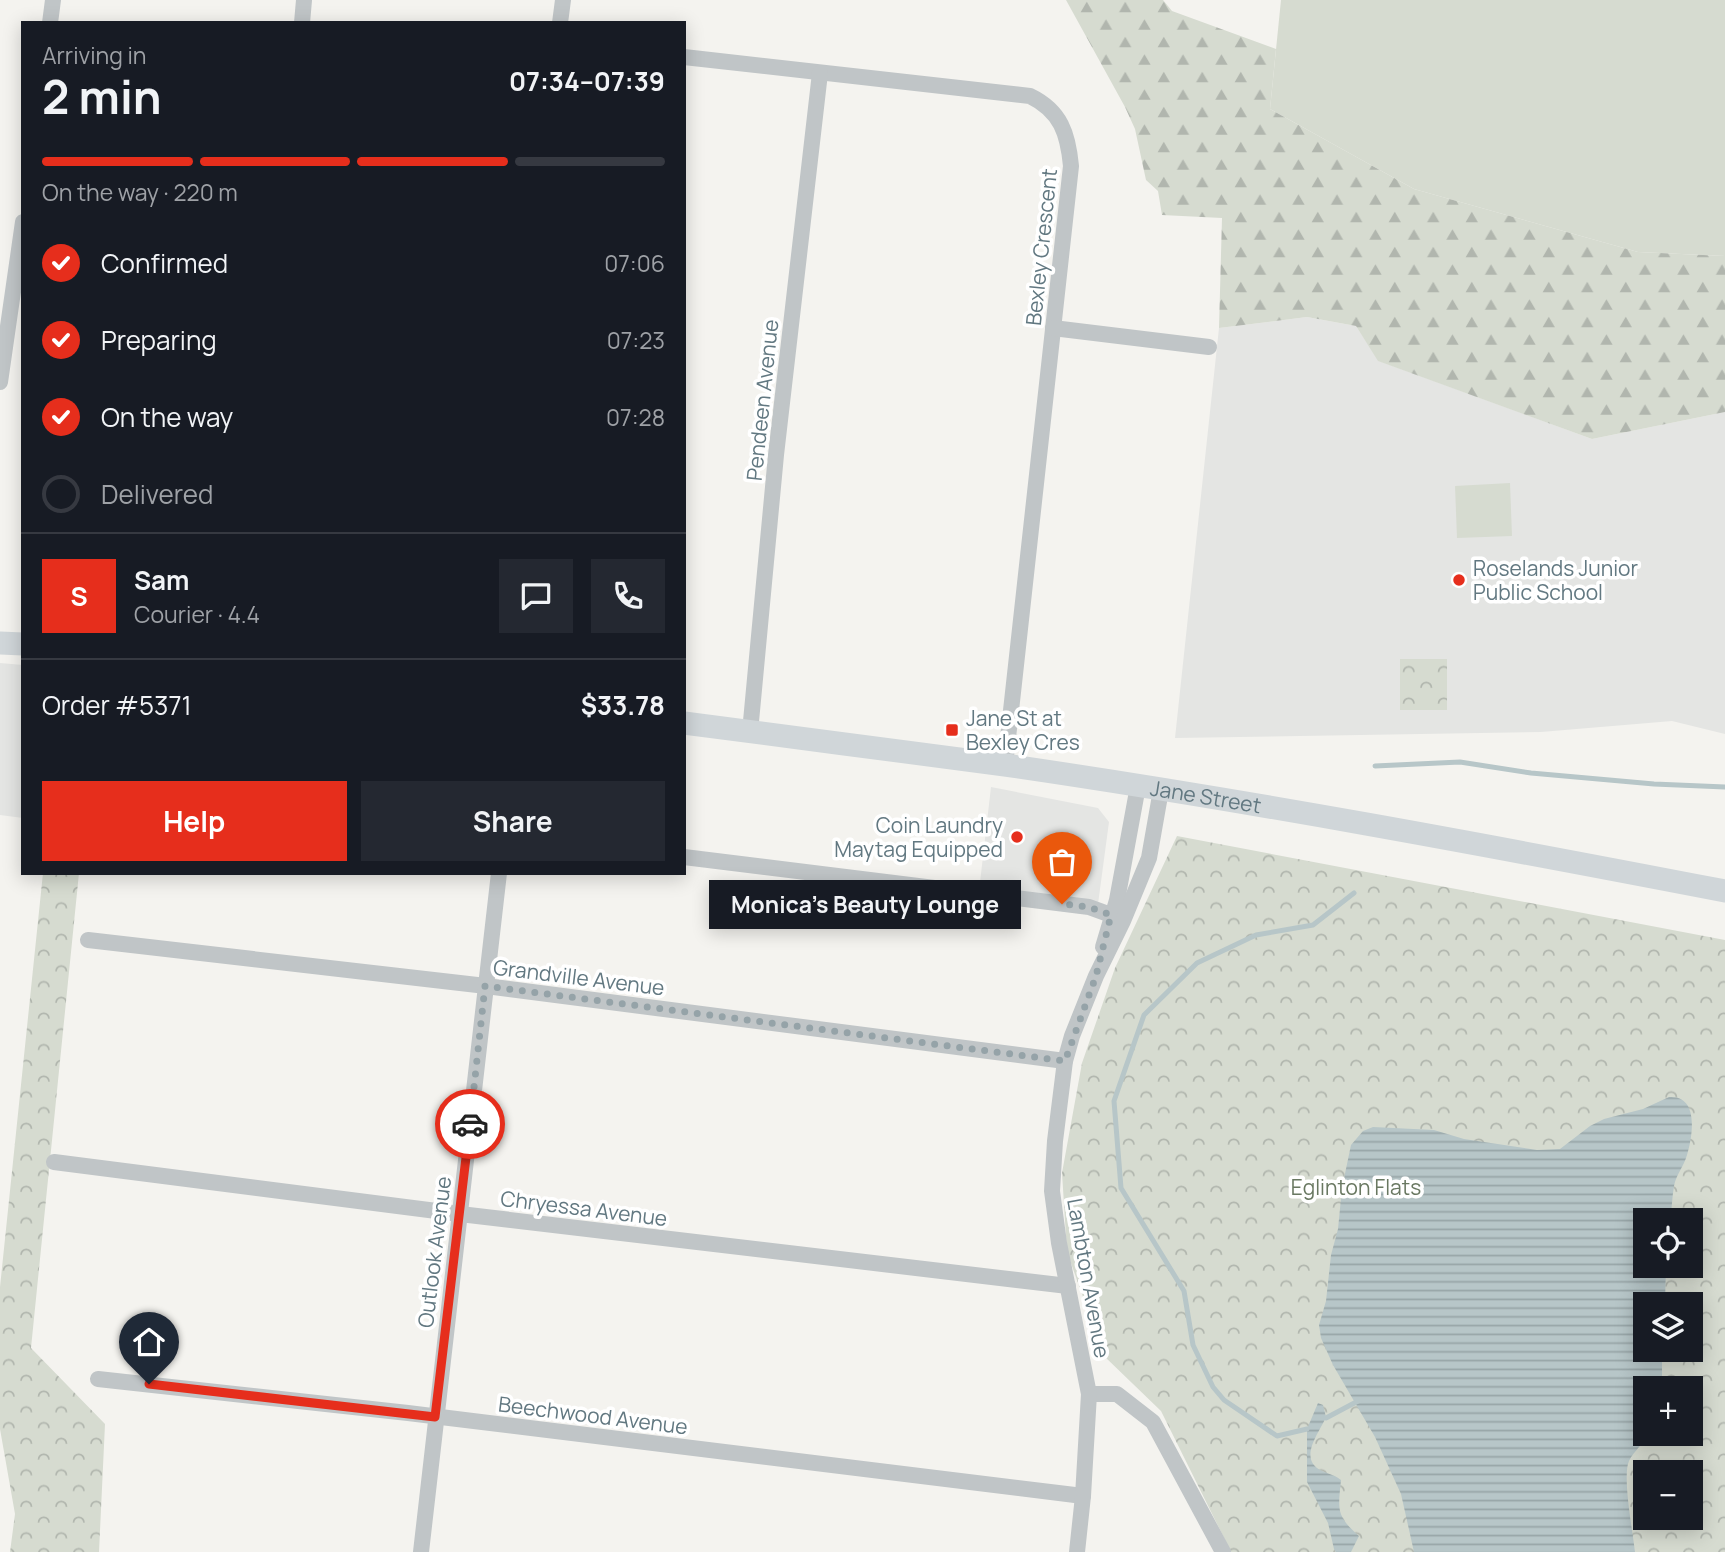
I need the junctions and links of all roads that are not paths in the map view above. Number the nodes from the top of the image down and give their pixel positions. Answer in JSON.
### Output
{"nodes":[{"id":1,"x":53,"y":0,"type":"edge"},
{"id":2,"x":304,"y":0,"type":"edge"},
{"id":3,"x":563,"y":0,"type":"edge"},
{"id":4,"x":50,"y":21,"type":"edge"},
{"id":5,"x":302,"y":21,"type":"edge"},
{"id":6,"x":561,"y":21,"type":"edge"},
{"id":7,"x":686,"y":57,"type":"edge"},
{"id":8,"x":820,"y":73,"type":"junction"},
{"id":9,"x":21,"y":246,"type":"edge"},
{"id":10,"x":19,"y":271,"type":"edge"},
{"id":11,"x":1053,"y":328,"type":"junction"},
{"id":12,"x":1209,"y":348,"type":"dead end"},
{"id":13,"x":0,"y":382,"type":"edge"},
{"id":14,"x":0,"y":643,"type":"edge"},
{"id":15,"x":21,"y":644,"type":"edge"},
{"id":16,"x":686,"y":723,"type":"edge"},
{"id":17,"x":750,"y":732,"type":"junction"},
{"id":18,"x":1005,"y":765,"type":"junction"},
{"id":19,"x":1138,"y":786,"type":"junction"},
{"id":20,"x":1161,"y":790,"type":"junction"},
{"id":21,"x":686,"y":858,"type":"edge"},
{"id":22,"x":499,"y":875,"type":"edge"},
{"id":23,"x":1725,"y":891,"type":"edge"},
{"id":24,"x":1111,"y":915,"type":"junction"},
{"id":25,"x":88,"y":940,"type":"dead end"},
{"id":26,"x":1096,"y":976,"type":"junction"},
{"id":27,"x":485,"y":986,"type":"junction"},
{"id":28,"x":1065,"y":1061,"type":"junction"},
{"id":29,"x":54,"y":1162,"type":"dead end"},
{"id":30,"x":460,"y":1214,"type":"junction"},
{"id":31,"x":1068,"y":1286,"type":"junction"},
{"id":32,"x":98,"y":1379,"type":"dead end"},
{"id":33,"x":1089,"y":1394,"type":"junction"},
{"id":34,"x":435,"y":1417,"type":"junction"},
{"id":35,"x":1083,"y":1496,"type":"junction"},
{"id":36,"x":421,"y":1552,"type":"edge"},
{"id":37,"x":1077,"y":1552,"type":"edge"},
{"id":38,"x":1223,"y":1552,"type":"edge"}],
"edges":[{"from":1,"to":4,"type":"street"},
{"from":2,"to":5,"type":"street"},
{"from":3,"to":6,"type":"street"},
{"from":7,"to":8,"type":"street","name":"Bexley Crescent"},
{"from":8,"to":11,"type":"street","name":"Bexley Crescent"},
{"from":8,"to":17,"type":"street","name":"Pendeen Avenue"},
{"from":9,"to":10,"type":"street"},
{"from":10,"to":13,"type":"street"},
{"from":11,"to":12,"type":"street"},
{"from":11,"to":18,"type":"street","name":"Bexley Crescent"},
{"from":14,"to":15,"type":"main road"},
{"from":16,"to":17,"type":"main road","name":"Jane Street"},
{"from":17,"to":18,"type":"main road","name":"Jane Street"},
{"from":18,"to":19,"type":"main road","name":"Jane Street"},
{"from":19,"to":20,"type":"main road","name":"Jane Street"},
{"from":19,"to":24,"type":"street","name":"Lambton Avenue"},
{"from":20,"to":23,"type":"main road","name":"Jane Street"},
{"from":20,"to":26,"type":"street","name":"Lambton Avenue"},
{"from":21,"to":24,"type":"street"},
{"from":22,"to":27,"type":"street","name":"Outlook Avenue"},
{"from":24,"to":26,"type":"street","name":"Lambton Avenue"},
{"from":25,"to":27,"type":"street","name":"Grandville Avenue"},
{"from":26,"to":28,"type":"street","name":"Lambton Avenue"},
{"from":27,"to":28,"type":"street","name":"Grandville Avenue"},
{"from":27,"to":30,"type":"street","name":"Outlook Avenue"},
{"from":28,"to":31,"type":"street","name":"Lambton Avenue"},
{"from":29,"to":30,"type":"street","name":"Chryessa Avenue"},
{"from":30,"to":31,"type":"street","name":"Chryessa Avenue"},
{"from":30,"to":34,"type":"street","name":"Outlook Avenue"},
{"from":31,"to":33,"type":"street","name":"Lambton Avenue"},
{"from":32,"to":34,"type":"street","name":"Beechwood Avenue"},
{"from":33,"to":35,"type":"street","name":"Lambton Avenue"},
{"from":33,"to":38,"type":"street"},
{"from":34,"to":35,"type":"street","name":"Beechwood Avenue"},
{"from":34,"to":36,"type":"street","name":"Outlook Avenue"},
{"from":35,"to":37,"type":"street","name":"Lambton Avenue"}]}
